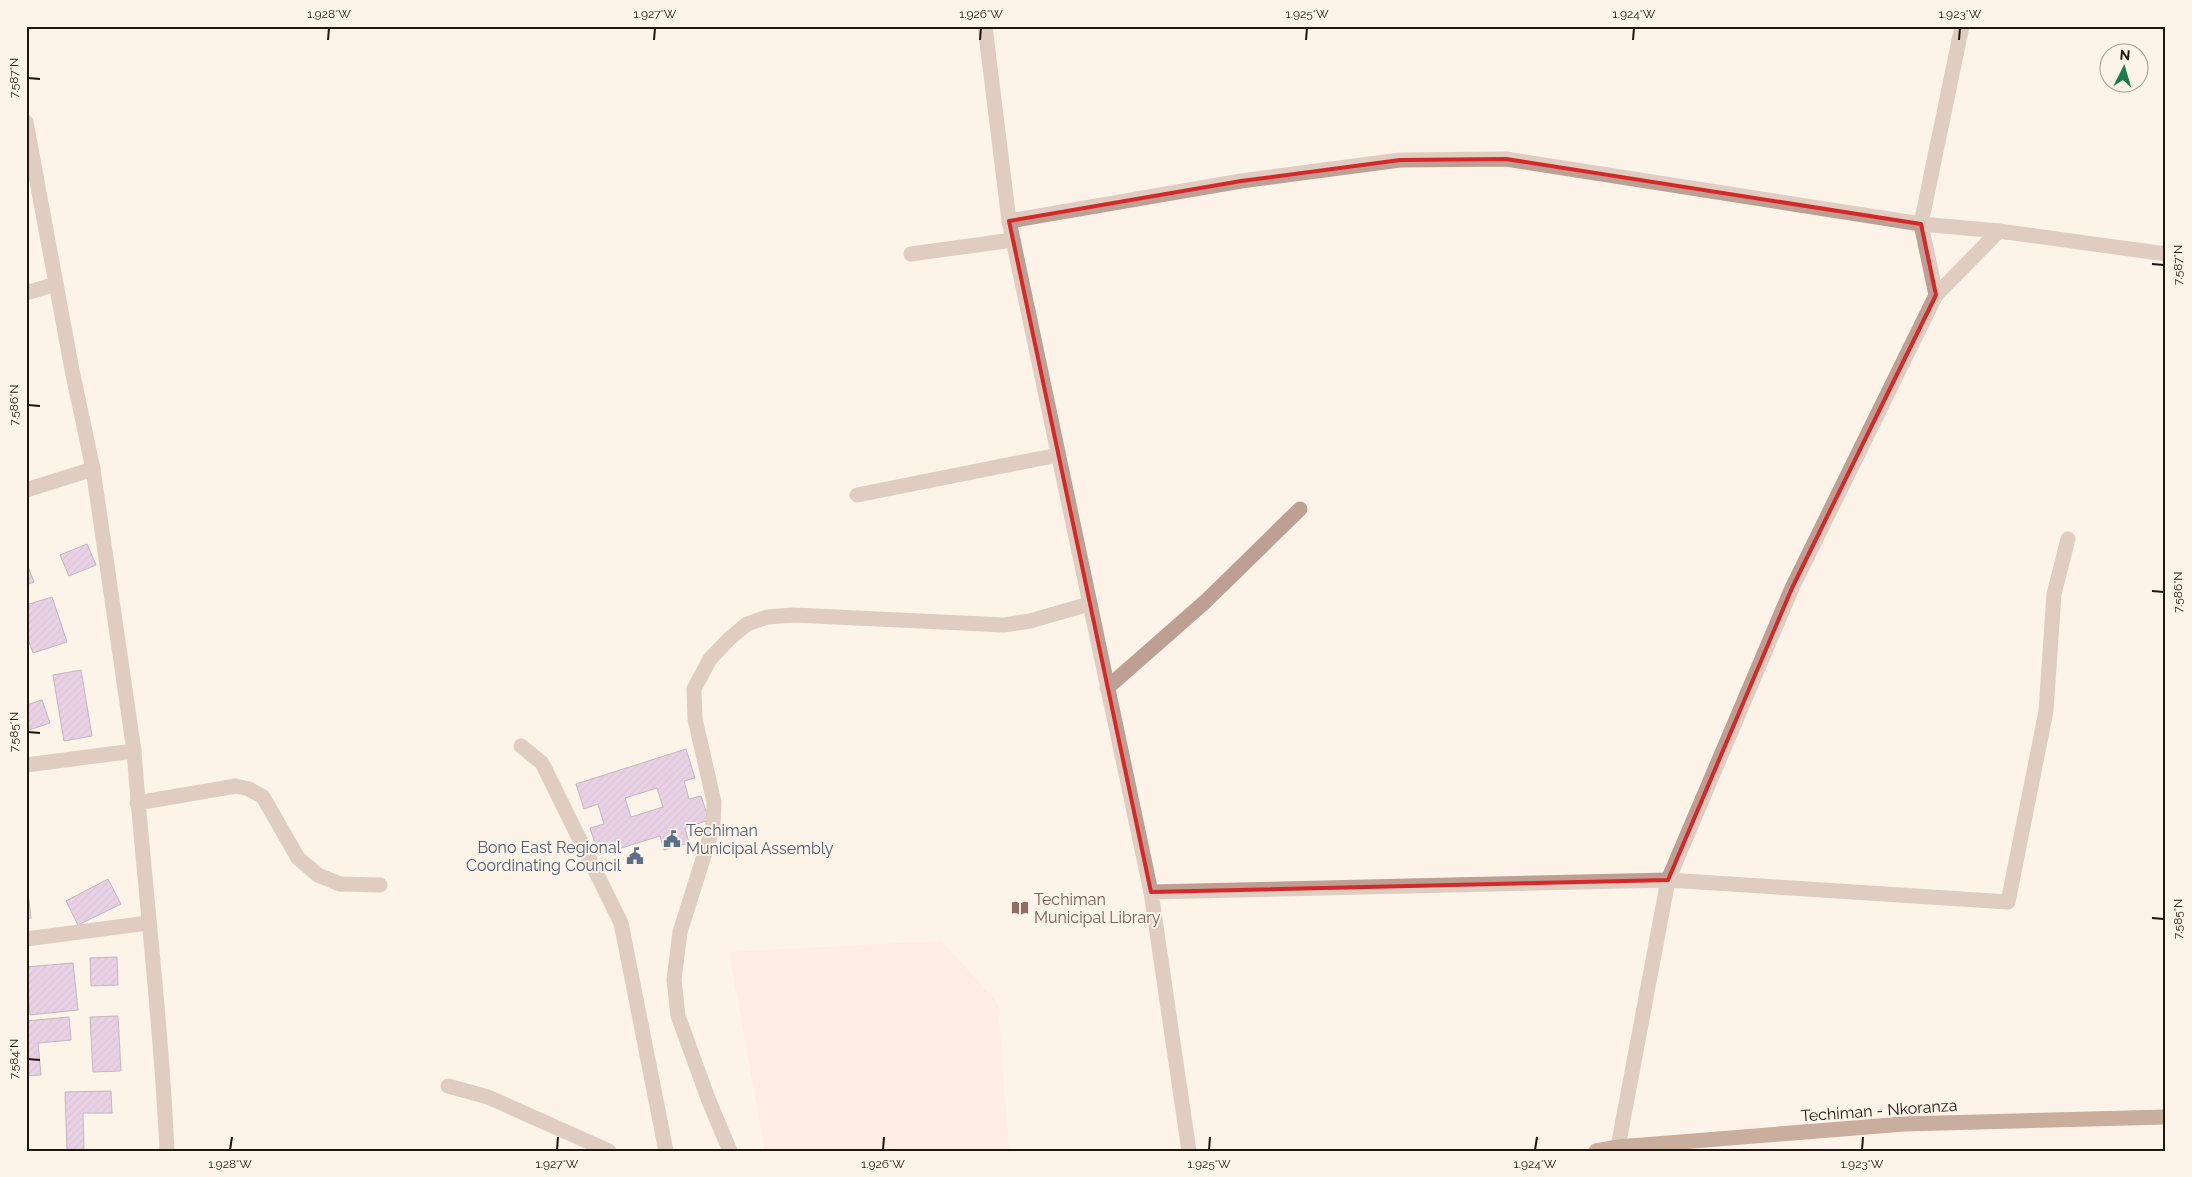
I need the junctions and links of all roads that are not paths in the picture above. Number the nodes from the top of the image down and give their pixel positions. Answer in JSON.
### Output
{"nodes":[{"id":1,"x":985,"y":26,"type":"edge"},
{"id":2,"x":1962,"y":26,"type":"edge"},
{"id":3,"x":26,"y":122,"type":"edge"},
{"id":4,"x":1009,"y":221,"type":"junction"},
{"id":5,"x":1921,"y":224,"type":"junction"},
{"id":6,"x":1999,"y":231,"type":"junction"},
{"id":7,"x":1013,"y":240,"type":"junction"},
{"id":8,"x":911,"y":254,"type":"dead end"},
{"id":9,"x":2166,"y":254,"type":"edge"},
{"id":10,"x":56,"y":284,"type":"junction"},
{"id":11,"x":26,"y":293,"type":"edge"},
{"id":12,"x":1936,"y":295,"type":"junction"},
{"id":13,"x":1058,"y":455,"type":"junction"},
{"id":14,"x":93,"y":469,"type":"junction"},
{"id":15,"x":26,"y":490,"type":"edge"},
{"id":16,"x":857,"y":495,"type":"dead end"},
{"id":17,"x":1300,"y":509,"type":"dead end"},
{"id":18,"x":2068,"y":539,"type":"dead end"},
{"id":19,"x":1089,"y":604,"type":"junction"},
{"id":20,"x":1107,"y":688,"type":"junction"},
{"id":21,"x":521,"y":746,"type":"dead end"},
{"id":22,"x":134,"y":751,"type":"junction"},
{"id":23,"x":26,"y":766,"type":"edge"},
{"id":24,"x":138,"y":802,"type":"junction"},
{"id":25,"x":1668,"y":880,"type":"junction"},
{"id":26,"x":380,"y":885,"type":"dead end"},
{"id":27,"x":1151,"y":892,"type":"junction"},
{"id":28,"x":148,"y":923,"type":"junction"},
{"id":29,"x":26,"y":939,"type":"edge"},
{"id":30,"x":448,"y":1086,"type":"dead end"},
{"id":31,"x":2166,"y":1117,"type":"edge"},
{"id":32,"x":1618,"y":1147,"type":"junction"},
{"id":33,"x":164,"y":1150,"type":"edge"},
{"id":34,"x":609,"y":1151,"type":"edge"},
{"id":35,"x":666,"y":1151,"type":"edge"},
{"id":36,"x":730,"y":1151,"type":"edge"},
{"id":37,"x":1189,"y":1151,"type":"edge"},
{"id":38,"x":1596,"y":1151,"type":"edge"}],
"edges":[{"from":1,"to":4,"type":"street"},
{"from":2,"to":5,"type":"street"},
{"from":3,"to":10,"type":"street"},
{"from":4,"to":5,"type":"street"},
{"from":4,"to":7,"type":"street"},
{"from":5,"to":6,"type":"street"},
{"from":5,"to":12,"type":"street"},
{"from":6,"to":9,"type":"street"},
{"from":6,"to":12,"type":"street"},
{"from":7,"to":8,"type":"street"},
{"from":7,"to":13,"type":"street"},
{"from":10,"to":11,"type":"street"},
{"from":10,"to":14,"type":"street"},
{"from":12,"to":25,"type":"street"},
{"from":13,"to":16,"type":"street"},
{"from":13,"to":19,"type":"street"},
{"from":14,"to":15,"type":"street"},
{"from":14,"to":22,"type":"street"},
{"from":17,"to":20,"type":"street"},
{"from":18,"to":25,"type":"street"},
{"from":19,"to":20,"type":"street"},
{"from":19,"to":36,"type":"street"},
{"from":20,"to":27,"type":"street"},
{"from":21,"to":35,"type":"street"},
{"from":22,"to":23,"type":"street"},
{"from":22,"to":24,"type":"street"},
{"from":24,"to":26,"type":"street"},
{"from":24,"to":28,"type":"street"},
{"from":25,"to":27,"type":"street"},
{"from":25,"to":32,"type":"street"},
{"from":27,"to":37,"type":"street"},
{"from":28,"to":29,"type":"street"},
{"from":28,"to":33,"type":"street"},
{"from":30,"to":34,"type":"street"},
{"from":31,"to":32,"type":"main road","name":"Techiman - Nkoranza"},
{"from":32,"to":38,"type":"main road","name":"Techiman - Nkoranza"}]}
